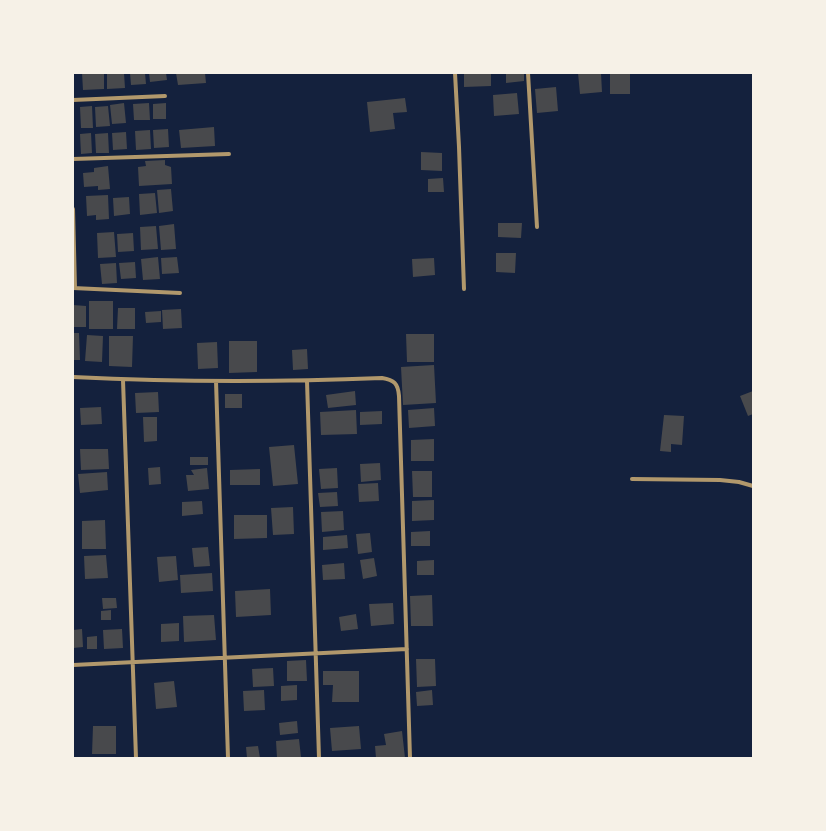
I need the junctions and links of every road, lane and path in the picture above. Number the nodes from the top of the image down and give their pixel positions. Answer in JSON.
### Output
{"nodes":[{"id":1,"x":455,"y":73,"type":"edge"},
{"id":2,"x":528,"y":73,"type":"edge"},
{"id":3,"x":165,"y":96,"type":"dead end"},
{"id":4,"x":73,"y":100,"type":"edge"},
{"id":5,"x":229,"y":154,"type":"dead end"},
{"id":6,"x":73,"y":159,"type":"edge"},
{"id":7,"x":73,"y":209,"type":"edge"},
{"id":8,"x":538,"y":227,"type":"dead end"},
{"id":9,"x":74,"y":288,"type":"edge"},
{"id":10,"x":464,"y":289,"type":"dead end"},
{"id":11,"x":180,"y":293,"type":"dead end"},
{"id":12,"x":73,"y":378,"type":"edge"},
{"id":13,"x":123,"y":380,"type":"junction"},
{"id":14,"x":216,"y":381,"type":"junction"},
{"id":15,"x":307,"y":381,"type":"junction"},
{"id":16,"x":632,"y":479,"type":"dead end"},
{"id":17,"x":753,"y":486,"type":"edge"},
{"id":18,"x":407,"y":649,"type":"junction"},
{"id":19,"x":316,"y":654,"type":"junction"},
{"id":20,"x":225,"y":658,"type":"junction"},
{"id":21,"x":133,"y":663,"type":"junction"},
{"id":22,"x":73,"y":665,"type":"edge"},
{"id":23,"x":136,"y":758,"type":"edge"},
{"id":24,"x":228,"y":758,"type":"edge"},
{"id":25,"x":320,"y":758,"type":"edge"},
{"id":26,"x":410,"y":758,"type":"edge"}],
"edges":[{"from":1,"to":10,"type":"street"},
{"from":2,"to":8,"type":"street"},
{"from":3,"to":4,"type":"street"},
{"from":5,"to":6,"type":"street"},
{"from":7,"to":9,"type":"street"},
{"from":9,"to":11,"type":"street"},
{"from":12,"to":13,"type":"street"},
{"from":13,"to":14,"type":"street"},
{"from":13,"to":21,"type":"street"},
{"from":14,"to":15,"type":"street"},
{"from":14,"to":20,"type":"street"},
{"from":15,"to":18,"type":"street"},
{"from":15,"to":19,"type":"street"},
{"from":16,"to":17,"type":"street"},
{"from":18,"to":19,"type":"street"},
{"from":18,"to":26,"type":"street"},
{"from":19,"to":20,"type":"street"},
{"from":19,"to":25,"type":"street"},
{"from":20,"to":21,"type":"street"},
{"from":20,"to":24,"type":"street"},
{"from":21,"to":22,"type":"street"},
{"from":21,"to":23,"type":"street"}]}
